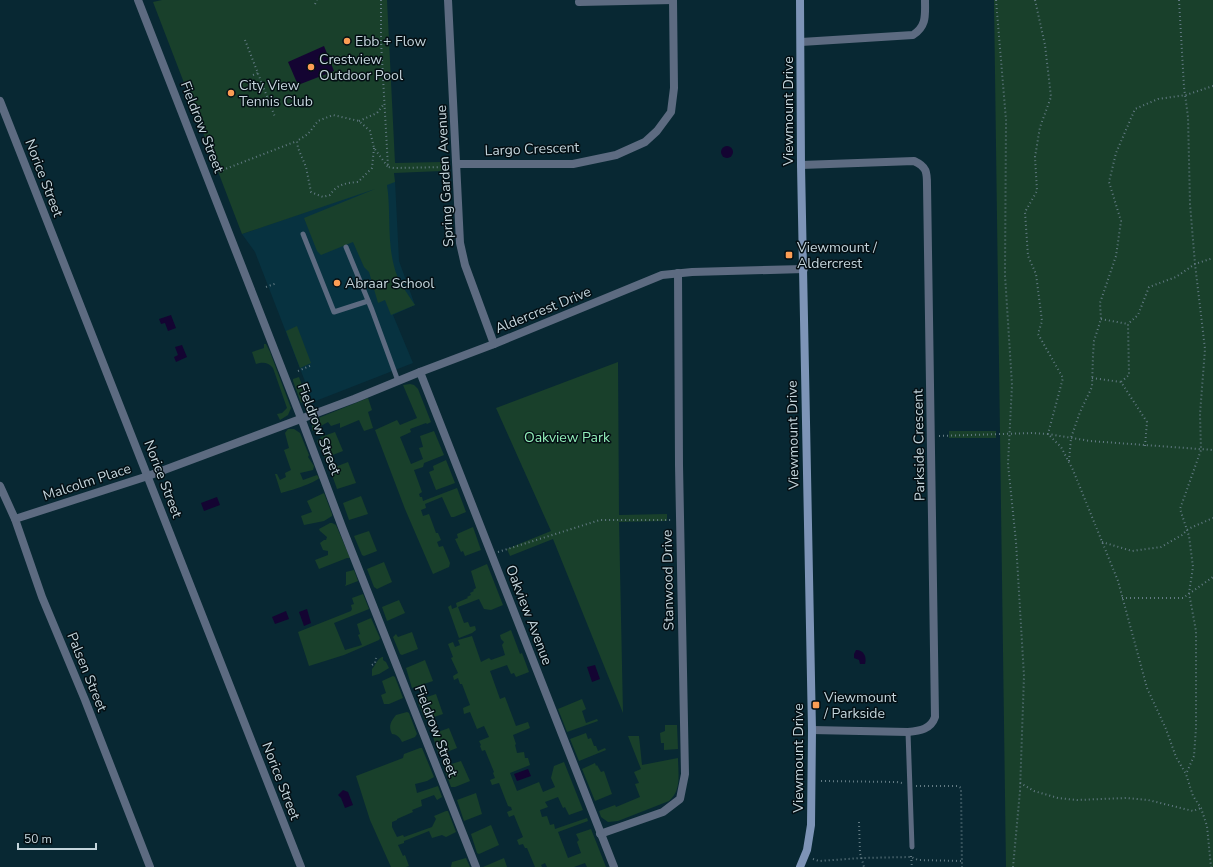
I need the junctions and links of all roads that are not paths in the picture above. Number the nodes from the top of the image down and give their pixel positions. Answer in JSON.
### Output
{"nodes":[{"id":1,"x":138,"y":0,"type":"edge"},
{"id":2,"x":448,"y":0,"type":"edge"},
{"id":3,"x":673,"y":0,"type":"edge"},
{"id":4,"x":800,"y":0,"type":"edge"},
{"id":5,"x":925,"y":0,"type":"edge"},
{"id":6,"x":579,"y":2,"type":"dead end"},
{"id":7,"x":801,"y":42,"type":"junction"},
{"id":8,"x":0,"y":101,"type":"edge"},
{"id":9,"x":457,"y":164,"type":"junction"},
{"id":10,"x":801,"y":166,"type":"junction"},
{"id":11,"x":303,"y":234,"type":"dead end"},
{"id":12,"x":346,"y":247,"type":"dead end"},
{"id":13,"x":804,"y":269,"type":"junction"},
{"id":14,"x":678,"y":273,"type":"junction"},
{"id":15,"x":368,"y":301,"type":"junction"},
{"id":16,"x":494,"y":344,"type":"junction"},
{"id":17,"x":420,"y":372,"type":"junction"},
{"id":18,"x":398,"y":381,"type":"junction"},
{"id":19,"x":301,"y":418,"type":"junction"},
{"id":20,"x":148,"y":476,"type":"junction"},
{"id":21,"x":0,"y":486,"type":"edge"},
{"id":22,"x":15,"y":519,"type":"junction"},
{"id":23,"x":812,"y":730,"type":"junction"},
{"id":24,"x":908,"y":732,"type":"junction"},
{"id":25,"x":600,"y":834,"type":"junction"},
{"id":26,"x":912,"y":847,"type":"road end"},
{"id":27,"x":150,"y":867,"type":"edge"},
{"id":28,"x":301,"y":867,"type":"edge"},
{"id":29,"x":476,"y":867,"type":"edge"},
{"id":30,"x":614,"y":867,"type":"edge"},
{"id":31,"x":800,"y":867,"type":"edge"}],
"edges":[{"from":1,"to":19,"type":"street","name":"Fieldrow Street"},
{"from":2,"to":9,"type":"street","name":"Spring Garden Avenue"},
{"from":3,"to":6,"type":"street"},
{"from":3,"to":9,"type":"street","name":"Largo Crescent"},
{"from":4,"to":7,"type":"street","name":"Viewmount Drive"},
{"from":5,"to":7,"type":"street"},
{"from":7,"to":10,"type":"street","name":"Viewmount Drive"},
{"from":8,"to":20,"type":"street","name":"Norice Street"},
{"from":9,"to":16,"type":"street","name":"Spring Garden Avenue"},
{"from":10,"to":13,"type":"street","name":"Viewmount Drive"},
{"from":10,"to":24,"type":"street","name":"Parkside Crescent"},
{"from":11,"to":15,"type":"lane"},
{"from":12,"to":15,"type":"lane"},
{"from":13,"to":14,"type":"street","name":"Aldercrest Drive"},
{"from":13,"to":23,"type":"street","name":"Viewmount Drive"},
{"from":14,"to":16,"type":"street","name":"Aldercrest Drive"},
{"from":14,"to":25,"type":"street","name":"Stanwood Drive"},
{"from":15,"to":18,"type":"lane"},
{"from":16,"to":17,"type":"street","name":"Aldercrest Drive"},
{"from":17,"to":18,"type":"street","name":"Aldercrest Drive"},
{"from":17,"to":25,"type":"street","name":"Oakview Avenue"},
{"from":18,"to":19,"type":"street","name":"Aldercrest Drive"},
{"from":19,"to":20,"type":"street","name":"Malcolm Place"},
{"from":19,"to":29,"type":"street","name":"Fieldrow Street"},
{"from":20,"to":22,"type":"street","name":"Malcolm Place"},
{"from":20,"to":28,"type":"street","name":"Norice Street"},
{"from":21,"to":22,"type":"street","name":"Palsen Street"},
{"from":22,"to":27,"type":"street","name":"Palsen Street"},
{"from":23,"to":24,"type":"street","name":"Parkside Crescent"},
{"from":23,"to":31,"type":"street","name":"Viewmount Drive"},
{"from":24,"to":26,"type":"lane"},
{"from":25,"to":30,"type":"street","name":"Oakview Avenue"}]}
